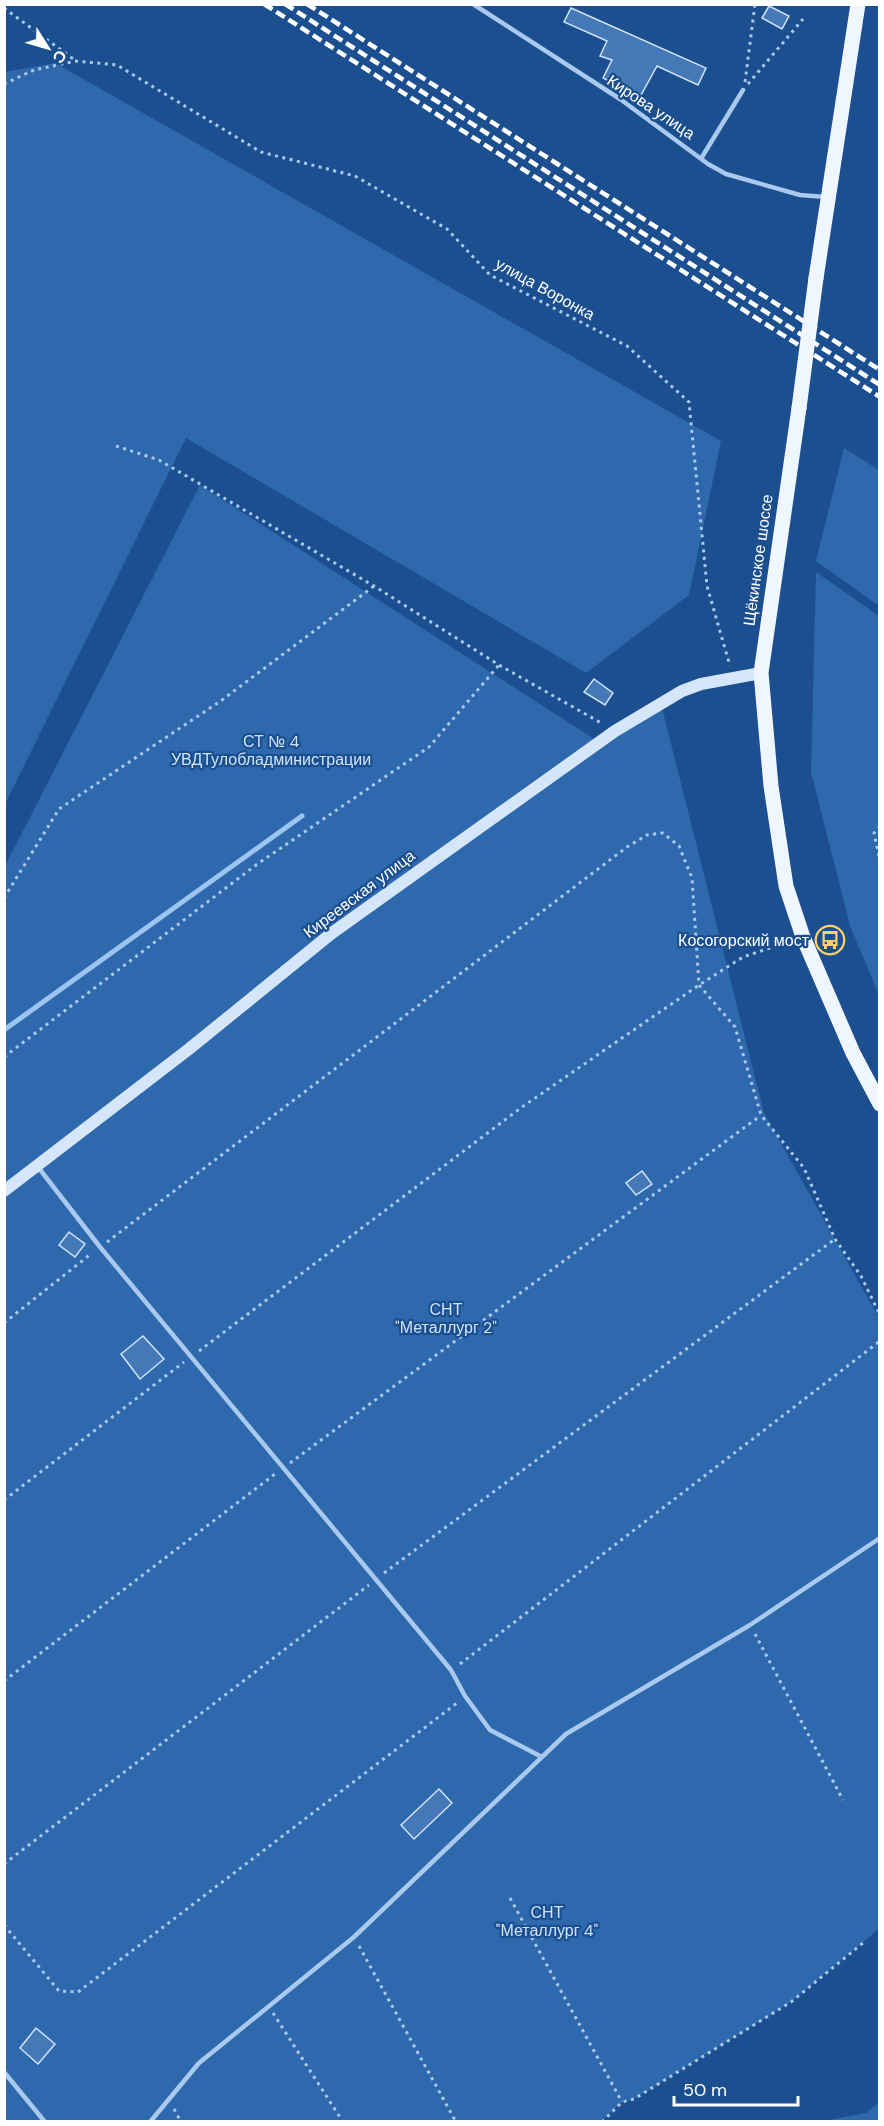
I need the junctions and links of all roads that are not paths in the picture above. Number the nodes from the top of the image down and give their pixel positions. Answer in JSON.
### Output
{"nodes":[{"id":1,"x":472,"y":4,"type":"edge"},
{"id":2,"x":858,"y":4,"type":"edge"},
{"id":3,"x":743,"y":90,"type":"road end"},
{"id":4,"x":702,"y":157,"type":"junction"},
{"id":5,"x":828,"y":197,"type":"junction"},
{"id":6,"x":761,"y":673,"type":"junction"},
{"id":7,"x":879,"y":1104,"type":"edge"},
{"id":8,"x":37,"y":1166,"type":"junction"},
{"id":9,"x":4,"y":1191,"type":"edge"},
{"id":10,"x":879,"y":1538,"type":"edge"},
{"id":11,"x":542,"y":1756,"type":"junction"},
{"id":12,"x":4,"y":2072,"type":"edge"},
{"id":13,"x":45,"y":2121,"type":"edge"},
{"id":14,"x":150,"y":2121,"type":"edge"}],
"edges":[{"from":1,"to":4,"type":"lane","name":"Кирова улица"},
{"from":2,"to":5,"type":"main road","name":"Щёкинское шоссе"},
{"from":3,"to":4,"type":"lane"},
{"from":4,"to":5,"type":"lane","name":"Кирова улица"},
{"from":5,"to":6,"type":"main road","name":"Щёкинское шоссе","bridge":true},
{"from":6,"to":7,"type":"main road","name":"Щёкинское шоссе"},
{"from":6,"to":8,"type":"street","name":"Киреевская улица"},
{"from":8,"to":9,"type":"street","name":"Киреевская улица"},
{"from":8,"to":11,"type":"lane"},
{"from":10,"to":11,"type":"lane"},
{"from":11,"to":14,"type":"lane"},
{"from":12,"to":13,"type":"lane"}]}
